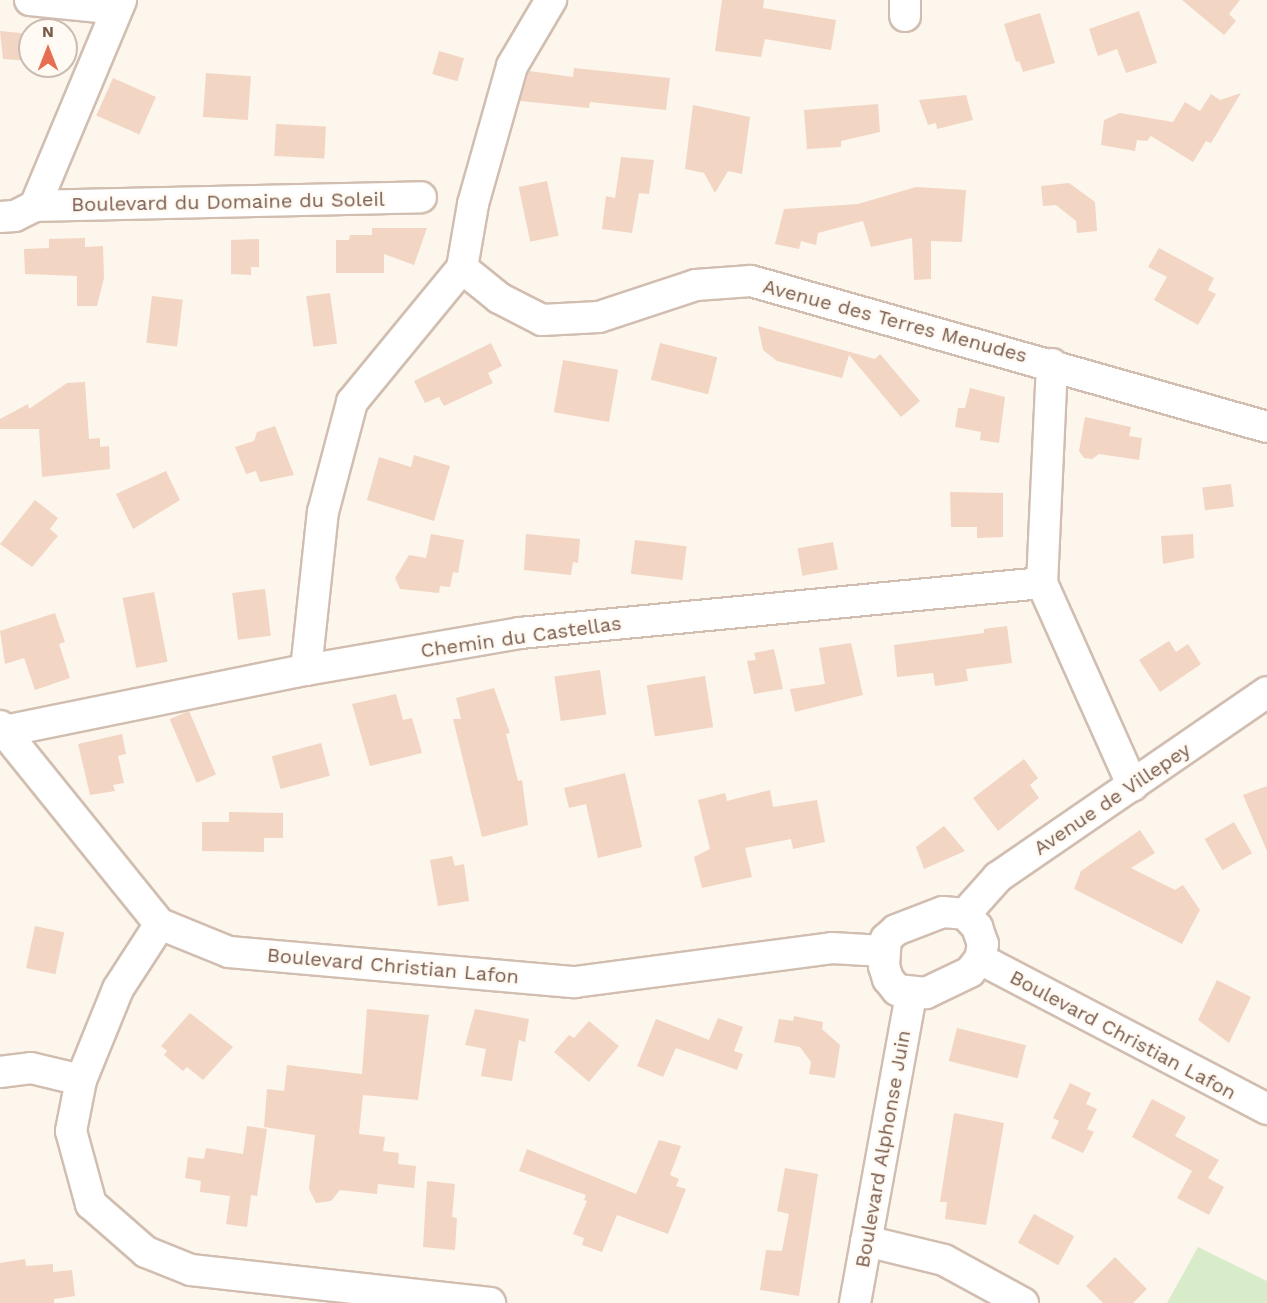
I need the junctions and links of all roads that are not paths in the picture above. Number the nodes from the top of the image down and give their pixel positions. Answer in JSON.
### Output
{"nodes":[{"id":1,"x":30,"y":0,"type":"edge"},
{"id":2,"x":551,"y":0,"type":"edge"},
{"id":3,"x":119,"y":4,"type":"edge"},
{"id":4,"x":421,"y":197,"type":"dead end"},
{"id":5,"x":35,"y":206,"type":"junction"},
{"id":6,"x":0,"y":218,"type":"edge"},
{"id":7,"x":462,"y":268,"type":"junction"},
{"id":8,"x":1052,"y":364,"type":"junction"},
{"id":9,"x":1267,"y":428,"type":"edge"},
{"id":10,"x":1042,"y":583,"type":"junction"},
{"id":11,"x":306,"y":670,"type":"junction"},
{"id":12,"x":1267,"y":692,"type":"edge"},
{"id":13,"x":2,"y":728,"type":"edge"},
{"id":14,"x":1133,"y":786,"type":"junction"},
{"id":15,"x":965,"y":914,"type":"junction"},
{"id":16,"x":160,"y":924,"type":"junction"},
{"id":17,"x":883,"y":951,"type":"junction"},
{"id":18,"x":980,"y":959,"type":"junction"},
{"id":19,"x":911,"y":994,"type":"junction"},
{"id":20,"x":0,"y":1072,"type":"edge"},
{"id":21,"x":81,"y":1080,"type":"junction"},
{"id":22,"x":1267,"y":1109,"type":"edge"},
{"id":23,"x":866,"y":1241,"type":"junction"},
{"id":24,"x":490,"y":1303,"type":"edge"},
{"id":25,"x":855,"y":1303,"type":"edge"},
{"id":26,"x":1023,"y":1303,"type":"edge"}],
"edges":[{"from":1,"to":3,"type":"street"},
{"from":2,"to":7,"type":"street"},
{"from":3,"to":5,"type":"street","name":"Boulevard du Domaine du Soleil"},
{"from":4,"to":5,"type":"street","name":"Boulevard du Domaine du Soleil"},
{"from":5,"to":6,"type":"street","name":"Boulevard du Domaine du Soleil"},
{"from":7,"to":8,"type":"street","name":"Avenue des Terres Menudes"},
{"from":7,"to":11,"type":"street"},
{"from":8,"to":9,"type":"street","name":"Avenue des Terres Menudes"},
{"from":8,"to":10,"type":"street"},
{"from":10,"to":11,"type":"street","name":"Chemin du Castellas"},
{"from":10,"to":14,"type":"street"},
{"from":11,"to":13,"type":"street","name":"Chemin du Castellas"},
{"from":12,"to":14,"type":"street","name":"Avenue de Villepey"},
{"from":13,"to":16,"type":"street","name":"Boulevard Christian Lafon"},
{"from":14,"to":15,"type":"street","name":"Avenue de Villepey"},
{"from":15,"to":17,"type":"street"},
{"from":15,"to":18,"type":"street"},
{"from":16,"to":17,"type":"street","name":"Boulevard Christian Lafon"},
{"from":16,"to":21,"type":"street"},
{"from":17,"to":19,"type":"street"},
{"from":18,"to":19,"type":"street"},
{"from":18,"to":22,"type":"street","name":"Boulevard Christian Lafon"},
{"from":19,"to":23,"type":"street","name":"Boulevard Alphonse Juin"},
{"from":20,"to":21,"type":"street"},
{"from":21,"to":24,"type":"street"},
{"from":23,"to":25,"type":"street","name":"Boulevard Alphonse Juin"},
{"from":23,"to":26,"type":"street"}]}
